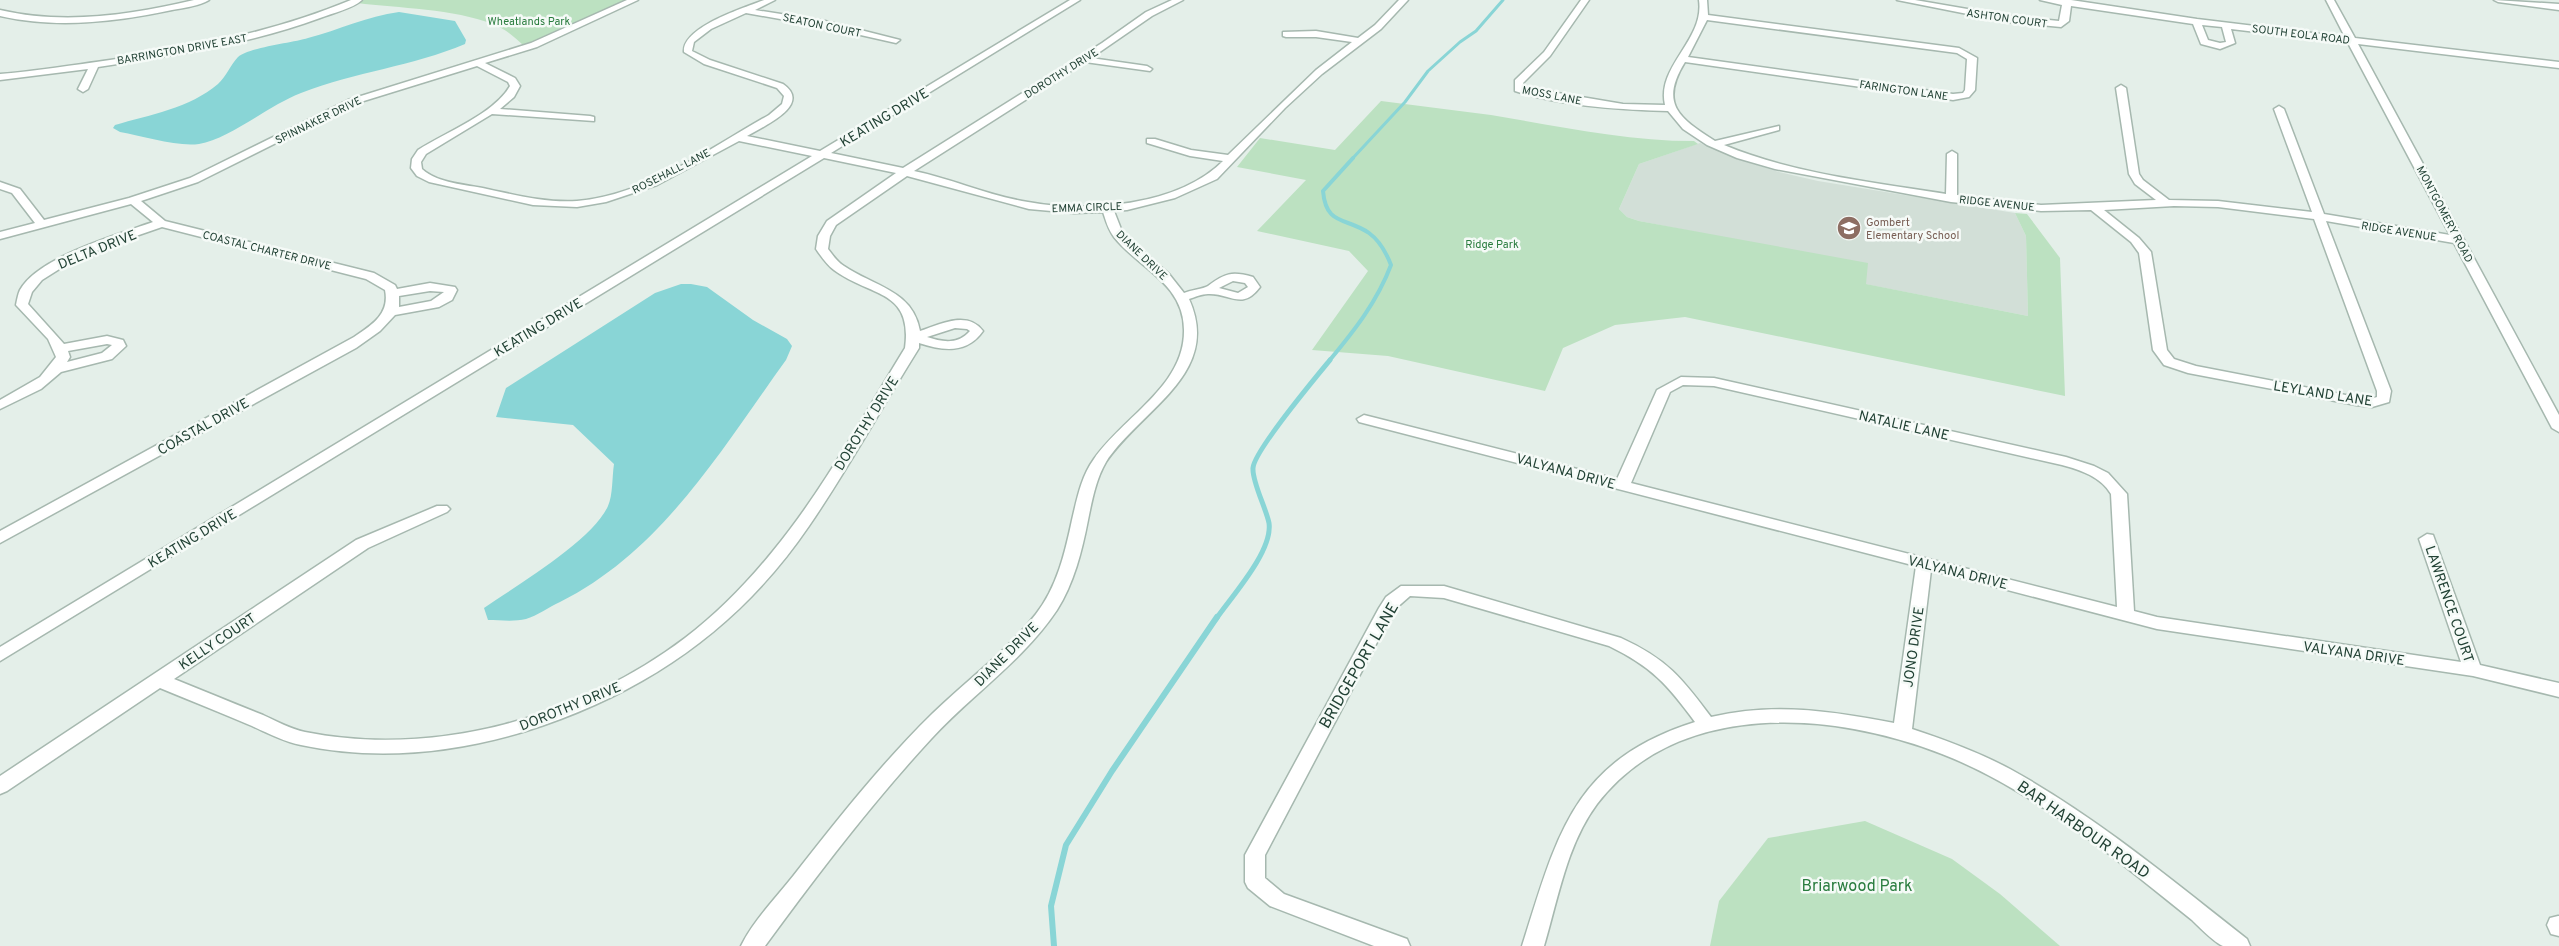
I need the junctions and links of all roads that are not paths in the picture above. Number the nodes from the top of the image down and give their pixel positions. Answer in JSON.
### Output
{"nodes":[{"id":1,"x":205,"y":0,"type":"edge"},
{"id":2,"x":358,"y":0,"type":"edge"},
{"id":3,"x":634,"y":0,"type":"edge"},
{"id":4,"x":771,"y":0,"type":"edge"},
{"id":5,"x":1076,"y":0,"type":"edge"},
{"id":6,"x":1179,"y":0,"type":"edge"},
{"id":7,"x":1404,"y":0,"type":"edge"},
{"id":8,"x":1585,"y":0,"type":"edge"},
{"id":9,"x":1703,"y":0,"type":"edge"},
{"id":10,"x":1901,"y":0,"type":"edge"},
{"id":11,"x":2044,"y":0,"type":"edge"},
{"id":12,"x":2330,"y":0,"type":"edge"},
{"id":13,"x":2498,"y":0,"type":"edge"},
{"id":14,"x":2067,"y":2,"type":"edge"},
{"id":15,"x":2559,"y":7,"type":"edge"},
{"id":16,"x":747,"y":11,"type":"junction"},
{"id":17,"x":0,"y":13,"type":"edge"},
{"id":18,"x":1705,"y":17,"type":"junction"},
{"id":19,"x":2197,"y":22,"type":"junction"},
{"id":20,"x":2225,"y":25,"type":"junction"},
{"id":21,"x":1286,"y":34,"type":"dead end"},
{"id":22,"x":896,"y":40,"type":"dead end"},
{"id":23,"x":2352,"y":40,"type":"junction"},
{"id":24,"x":1360,"y":41,"type":"junction"},
{"id":25,"x":1683,"y":58,"type":"junction"},
{"id":26,"x":1083,"y":59,"type":"junction"},
{"id":27,"x":478,"y":63,"type":"junction"},
{"id":28,"x":94,"y":65,"type":"junction"},
{"id":29,"x":2559,"y":65,"type":"edge"},
{"id":30,"x":1147,"y":69,"type":"dead end"},
{"id":31,"x":0,"y":77,"type":"edge"},
{"id":32,"x":2122,"y":88,"type":"dead end"},
{"id":33,"x":83,"y":89,"type":"dead end"},
{"id":34,"x":1670,"y":108,"type":"junction"},
{"id":35,"x":2279,"y":109,"type":"dead end"},
{"id":36,"x":490,"y":111,"type":"junction"},
{"id":37,"x":590,"y":119,"type":"dead end"},
{"id":38,"x":1775,"y":128,"type":"dead end"},
{"id":39,"x":738,"y":137,"type":"junction"},
{"id":40,"x":1151,"y":141,"type":"dead end"},
{"id":41,"x":1714,"y":144,"type":"junction"},
{"id":42,"x":1952,"y":154,"type":"dead end"},
{"id":43,"x":822,"y":155,"type":"junction"},
{"id":44,"x":1232,"y":159,"type":"junction"},
{"id":45,"x":905,"y":172,"type":"junction"},
{"id":46,"x":0,"y":184,"type":"edge"},
{"id":47,"x":1951,"y":198,"type":"junction"},
{"id":48,"x":133,"y":200,"type":"junction"},
{"id":49,"x":2165,"y":202,"type":"junction"},
{"id":50,"x":2092,"y":206,"type":"junction"},
{"id":51,"x":1108,"y":209,"type":"junction"},
{"id":52,"x":2320,"y":218,"type":"junction"},
{"id":53,"x":161,"y":223,"type":"junction"},
{"id":54,"x":42,"y":225,"type":"junction"},
{"id":55,"x":0,"y":236,"type":"edge"},
{"id":56,"x":2459,"y":240,"type":"junction"},
{"id":57,"x":1211,"y":290,"type":"dead end"},
{"id":58,"x":1183,"y":297,"type":"junction"},
{"id":59,"x":393,"y":302,"type":"joint"},
{"id":60,"x":61,"y":348,"type":"junction"},
{"id":61,"x":56,"y":369,"type":"junction"},
{"id":62,"x":0,"y":406,"type":"edge"},
{"id":63,"x":1364,"y":419,"type":"dead end"},
{"id":64,"x":2559,"y":428,"type":"edge"},
{"id":65,"x":1622,"y":486,"type":"junction"},
{"id":66,"x":442,"y":508,"type":"dead end"},
{"id":67,"x":0,"y":538,"type":"edge"},
{"id":68,"x":2427,"y":538,"type":"dead end"},
{"id":69,"x":1924,"y":564,"type":"junction"},
{"id":70,"x":2126,"y":615,"type":"junction"},
{"id":71,"x":0,"y":655,"type":"edge"},
{"id":72,"x":2473,"y":670,"type":"junction"},
{"id":73,"x":159,"y":680,"type":"junction"},
{"id":74,"x":2559,"y":690,"type":"edge"},
{"id":75,"x":1707,"y":725,"type":"junction"},
{"id":76,"x":1902,"y":731,"type":"junction"},
{"id":77,"x":0,"y":786,"type":"edge"},
{"id":78,"x":752,"y":946,"type":"edge"},
{"id":79,"x":1399,"y":946,"type":"edge"},
{"id":80,"x":1533,"y":946,"type":"edge"},
{"id":81,"x":2239,"y":946,"type":"edge"}],
"edges":[{"from":1,"to":17,"type":"street"},
{"from":2,"to":28,"type":"street","name":"BARRINGTON DRIVE EAST"},
{"from":3,"to":27,"type":"street","name":"SPINNAKER DRIVE"},
{"from":4,"to":16,"type":"street","name":"ROSEHALL LANE"},
{"from":5,"to":43,"type":"street","name":"KEATING DRIVE"},
{"from":6,"to":26,"type":"street","name":"DOROTHY DRIVE"},
{"from":7,"to":24,"type":"street","name":"EMMA CIRCLE"},
{"from":8,"to":34,"type":"street","name":"MOSS LANE"},
{"from":9,"to":18,"type":"street"},
{"from":10,"to":14,"type":"street","name":"ASHTON COURT"},
{"from":11,"to":14,"type":"street","name":"SOUTH EOLA ROAD"},
{"from":12,"to":23,"type":"street","name":"MONTGOMERY ROAD"},
{"from":13,"to":15,"type":"street"},
{"from":14,"to":19,"type":"street","name":"SOUTH EOLA ROAD"},
{"from":16,"to":22,"type":"street","name":"SEATON COURT"},
{"from":16,"to":39,"type":"street","name":"ROSEHALL LANE"},
{"from":18,"to":25,"type":"street"},
{"from":18,"to":25,"type":"street","name":"FARINGTON LANE"},
{"from":19,"to":20,"type":"street","name":"SOUTH EOLA ROAD"},
{"from":19,"to":20,"type":"street"},
{"from":20,"to":23,"type":"street","name":"SOUTH EOLA ROAD"},
{"from":21,"to":24,"type":"street"},
{"from":23,"to":29,"type":"street","name":"SOUTH EOLA ROAD"},
{"from":23,"to":56,"type":"street","name":"MONTGOMERY ROAD"},
{"from":24,"to":44,"type":"street","name":"EMMA CIRCLE"},
{"from":25,"to":34,"type":"street"},
{"from":26,"to":30,"type":"street"},
{"from":26,"to":45,"type":"street","name":"DOROTHY DRIVE"},
{"from":27,"to":36,"type":"street","name":"ROSEHALL LANE"},
{"from":27,"to":48,"type":"street","name":"SPINNAKER DRIVE"},
{"from":28,"to":31,"type":"street","name":"BARRINGTON DRIVE EAST"},
{"from":28,"to":33,"type":"street"},
{"from":32,"to":49,"type":"street"},
{"from":34,"to":41,"type":"street","name":"RIDGE AVENUE"},
{"from":35,"to":52,"type":"street","name":"LEYLAND LANE"},
{"from":36,"to":37,"type":"street"},
{"from":36,"to":39,"type":"street","name":"ROSEHALL LANE"},
{"from":38,"to":41,"type":"street"},
{"from":39,"to":43,"type":"street","name":"EMMA CIRCLE"},
{"from":40,"to":44,"type":"street"},
{"from":41,"to":47,"type":"street","name":"RIDGE AVENUE"},
{"from":42,"to":47,"type":"street"},
{"from":43,"to":45,"type":"street","name":"EMMA CIRCLE"},
{"from":43,"to":71,"type":"street","name":"KEATING DRIVE"},
{"from":44,"to":51,"type":"street","name":"EMMA CIRCLE"},
{"from":45,"to":51,"type":"street","name":"EMMA CIRCLE"},
{"from":45,"to":73,"type":"street","name":"DOROTHY DRIVE"},
{"from":46,"to":54,"type":"street"},
{"from":47,"to":50,"type":"street","name":"RIDGE AVENUE"},
{"from":48,"to":53,"type":"street","name":"COASTAL CHARTER DRIVE"},
{"from":48,"to":54,"type":"street","name":"SPINNAKER DRIVE"},
{"from":49,"to":50,"type":"street","name":"RIDGE AVENUE"},
{"from":49,"to":52,"type":"street","name":"RIDGE AVENUE"},
{"from":50,"to":52,"type":"street","name":"LEYLAND LANE"},
{"from":51,"to":58,"type":"street","name":"DIANE DRIVE"},
{"from":52,"to":56,"type":"street","name":"RIDGE AVENUE"},
{"from":53,"to":59,"type":"street","name":"COASTAL CHARTER DRIVE"},
{"from":53,"to":60,"type":"street","name":"DELTA DRIVE"},
{"from":54,"to":55,"type":"street","name":"SPINNAKER DRIVE"},
{"from":56,"to":64,"type":"street","name":"MONTGOMERY ROAD"},
{"from":57,"to":58,"type":"street"},
{"from":58,"to":78,"type":"street","name":"DIANE DRIVE"},
{"from":59,"to":67,"type":"street","name":"COASTAL DRIVE"},
{"from":60,"to":61,"type":"street"},
{"from":60,"to":61,"type":"street"},
{"from":61,"to":62,"type":"street"},
{"from":63,"to":65,"type":"street","name":"VALYANA DRIVE"},
{"from":65,"to":69,"type":"street","name":"VALYANA DRIVE"},
{"from":65,"to":70,"type":"street","name":"NATALIE LANE"},
{"from":66,"to":73,"type":"street","name":"KELLY COURT"},
{"from":68,"to":72,"type":"street","name":"LAWRENCE COURT"},
{"from":69,"to":70,"type":"street","name":"VALYANA DRIVE"},
{"from":69,"to":76,"type":"street","name":"JONO DRIVE"},
{"from":70,"to":72,"type":"street","name":"VALYANA DRIVE"},
{"from":72,"to":74,"type":"street","name":"VALYANA DRIVE"},
{"from":73,"to":77,"type":"street","name":"KELLY COURT"},
{"from":75,"to":76,"type":"street","name":"BAR HARBOUR ROAD"},
{"from":75,"to":79,"type":"street","name":"BRIDGEPORT LANE"},
{"from":75,"to":80,"type":"street","name":"BAR HARBOUR ROAD"},
{"from":76,"to":81,"type":"street","name":"BAR HARBOUR ROAD"}]}
